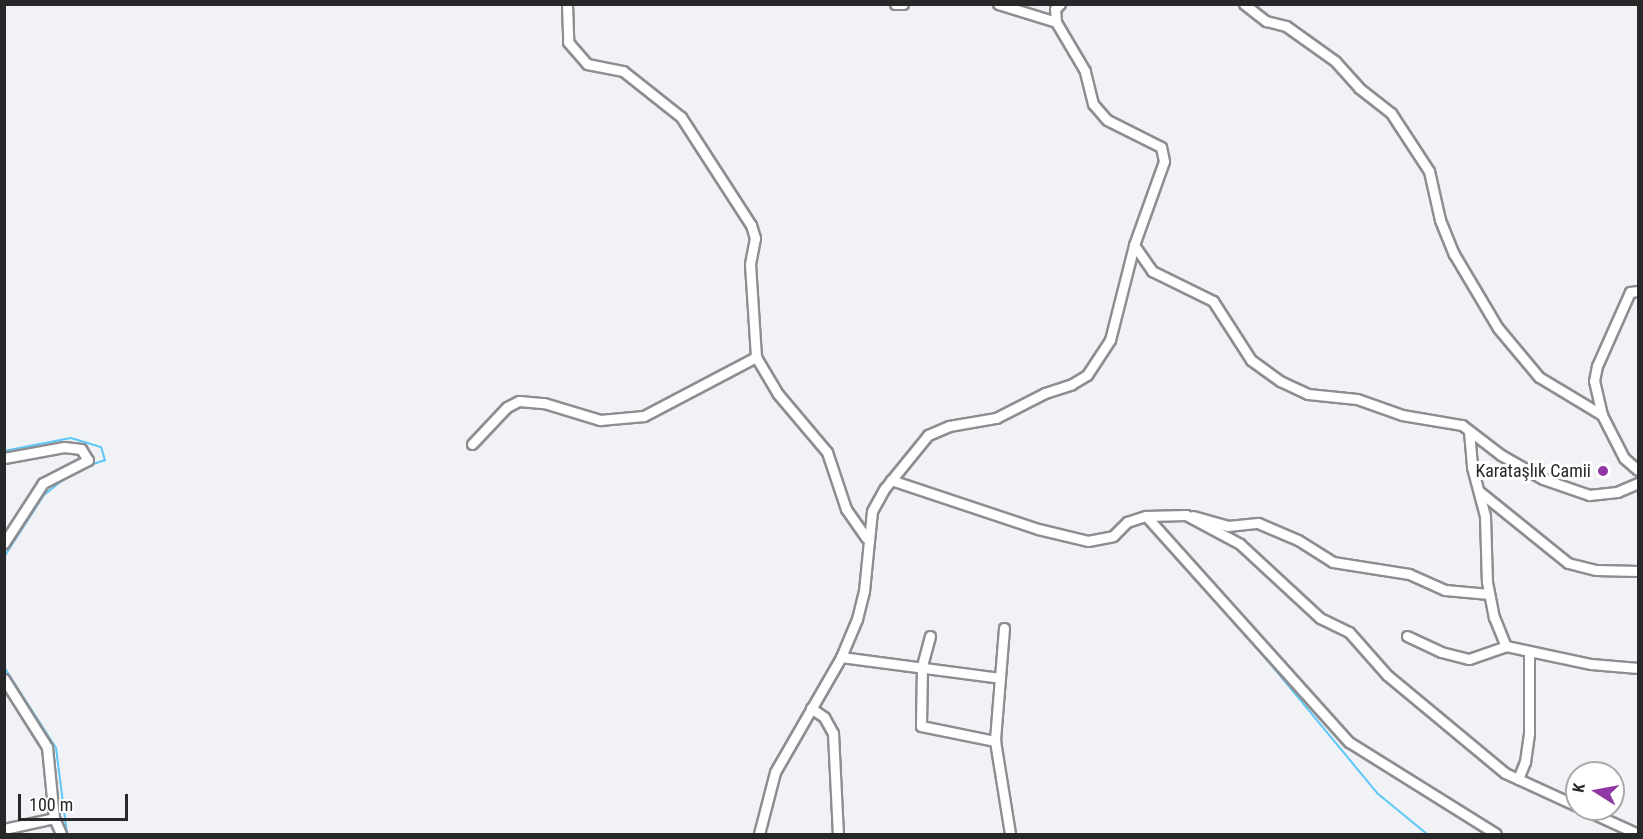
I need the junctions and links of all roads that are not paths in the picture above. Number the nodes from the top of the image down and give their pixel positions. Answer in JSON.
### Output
{"nodes":[{"id":1,"x":567,"y":4,"type":"edge"},
{"id":2,"x":895,"y":4,"type":"edge"},
{"id":3,"x":903,"y":4,"type":"edge"},
{"id":4,"x":998,"y":4,"type":"edge"},
{"id":5,"x":1060,"y":4,"type":"edge"},
{"id":6,"x":1244,"y":4,"type":"edge"},
{"id":7,"x":1056,"y":22,"type":"junction"},
{"id":8,"x":1134,"y":245,"type":"junction"},
{"id":9,"x":1638,"y":291,"type":"edge"},
{"id":10,"x":756,"y":357,"type":"junction"},
{"id":11,"x":1602,"y":415,"type":"junction"},
{"id":12,"x":1469,"y":430,"type":"junction"},
{"id":13,"x":472,"y":444,"type":"dead end"},
{"id":14,"x":4,"y":458,"type":"edge"},
{"id":15,"x":1638,"y":470,"type":"edge"},
{"id":16,"x":891,"y":480,"type":"junction"},
{"id":17,"x":1638,"y":483,"type":"edge"},
{"id":18,"x":1480,"y":492,"type":"junction"},
{"id":19,"x":1186,"y":515,"type":"junction"},
{"id":20,"x":1146,"y":516,"type":"junction"},
{"id":21,"x":866,"y":538,"type":"junction"},
{"id":22,"x":4,"y":543,"type":"edge"},
{"id":23,"x":1638,"y":570,"type":"edge"},
{"id":24,"x":1489,"y":594,"type":"junction"},
{"id":25,"x":1004,"y":628,"type":"dead end"},
{"id":26,"x":930,"y":636,"type":"dead end"},
{"id":27,"x":1407,"y":636,"type":"dead end"},
{"id":28,"x":1506,"y":646,"type":"junction"},
{"id":29,"x":1529,"y":651,"type":"junction"},
{"id":30,"x":842,"y":657,"type":"junction"},
{"id":31,"x":922,"y":666,"type":"junction"},
{"id":32,"x":1638,"y":668,"type":"edge"},
{"id":33,"x":1000,"y":678,"type":"junction"},
{"id":34,"x":4,"y":679,"type":"edge"},
{"id":35,"x":811,"y":708,"type":"junction"},
{"id":36,"x":995,"y":741,"type":"junction"},
{"id":37,"x":1518,"y":779,"type":"junction"},
{"id":38,"x":1565,"y":801,"type":"edge"},
{"id":39,"x":54,"y":818,"type":"junction"},
{"id":40,"x":1609,"y":821,"type":"edge"},
{"id":41,"x":4,"y":829,"type":"edge"},
{"id":42,"x":61,"y":834,"type":"edge"},
{"id":43,"x":759,"y":834,"type":"edge"},
{"id":44,"x":838,"y":834,"type":"edge"},
{"id":45,"x":1010,"y":834,"type":"edge"},
{"id":46,"x":1496,"y":834,"type":"edge"},
{"id":47,"x":1638,"y":834,"type":"edge"}],
"edges":[{"from":1,"to":10,"type":"street"},
{"from":2,"to":3,"type":"street"},
{"from":4,"to":7,"type":"street"},
{"from":5,"to":7,"type":"street"},
{"from":6,"to":11,"type":"street"},
{"from":7,"to":8,"type":"street"},
{"from":8,"to":12,"type":"street"},
{"from":8,"to":16,"type":"street"},
{"from":9,"to":11,"type":"street"},
{"from":10,"to":13,"type":"street"},
{"from":10,"to":21,"type":"street"},
{"from":11,"to":15,"type":"street"},
{"from":12,"to":17,"type":"street"},
{"from":12,"to":18,"type":"street"},
{"from":14,"to":22,"type":"street"},
{"from":16,"to":20,"type":"street"},
{"from":16,"to":21,"type":"street"},
{"from":18,"to":23,"type":"street"},
{"from":18,"to":24,"type":"street"},
{"from":19,"to":20,"type":"street"},
{"from":19,"to":24,"type":"street"},
{"from":19,"to":37,"type":"street"},
{"from":20,"to":46,"type":"street"},
{"from":21,"to":30,"type":"street"},
{"from":24,"to":28,"type":"street"},
{"from":25,"to":33,"type":"street"},
{"from":26,"to":31,"type":"street"},
{"from":27,"to":28,"type":"street"},
{"from":28,"to":29,"type":"street"},
{"from":29,"to":32,"type":"street"},
{"from":29,"to":37,"type":"street"},
{"from":30,"to":31,"type":"street"},
{"from":30,"to":35,"type":"street"},
{"from":31,"to":33,"type":"street"},
{"from":31,"to":36,"type":"street"},
{"from":33,"to":36,"type":"street"},
{"from":34,"to":39,"type":"street"},
{"from":35,"to":43,"type":"street"},
{"from":35,"to":44,"type":"street"},
{"from":36,"to":45,"type":"street"},
{"from":37,"to":38,"type":"street"},
{"from":39,"to":41,"type":"street"},
{"from":39,"to":42,"type":"street"},
{"from":40,"to":47,"type":"street"}]}
